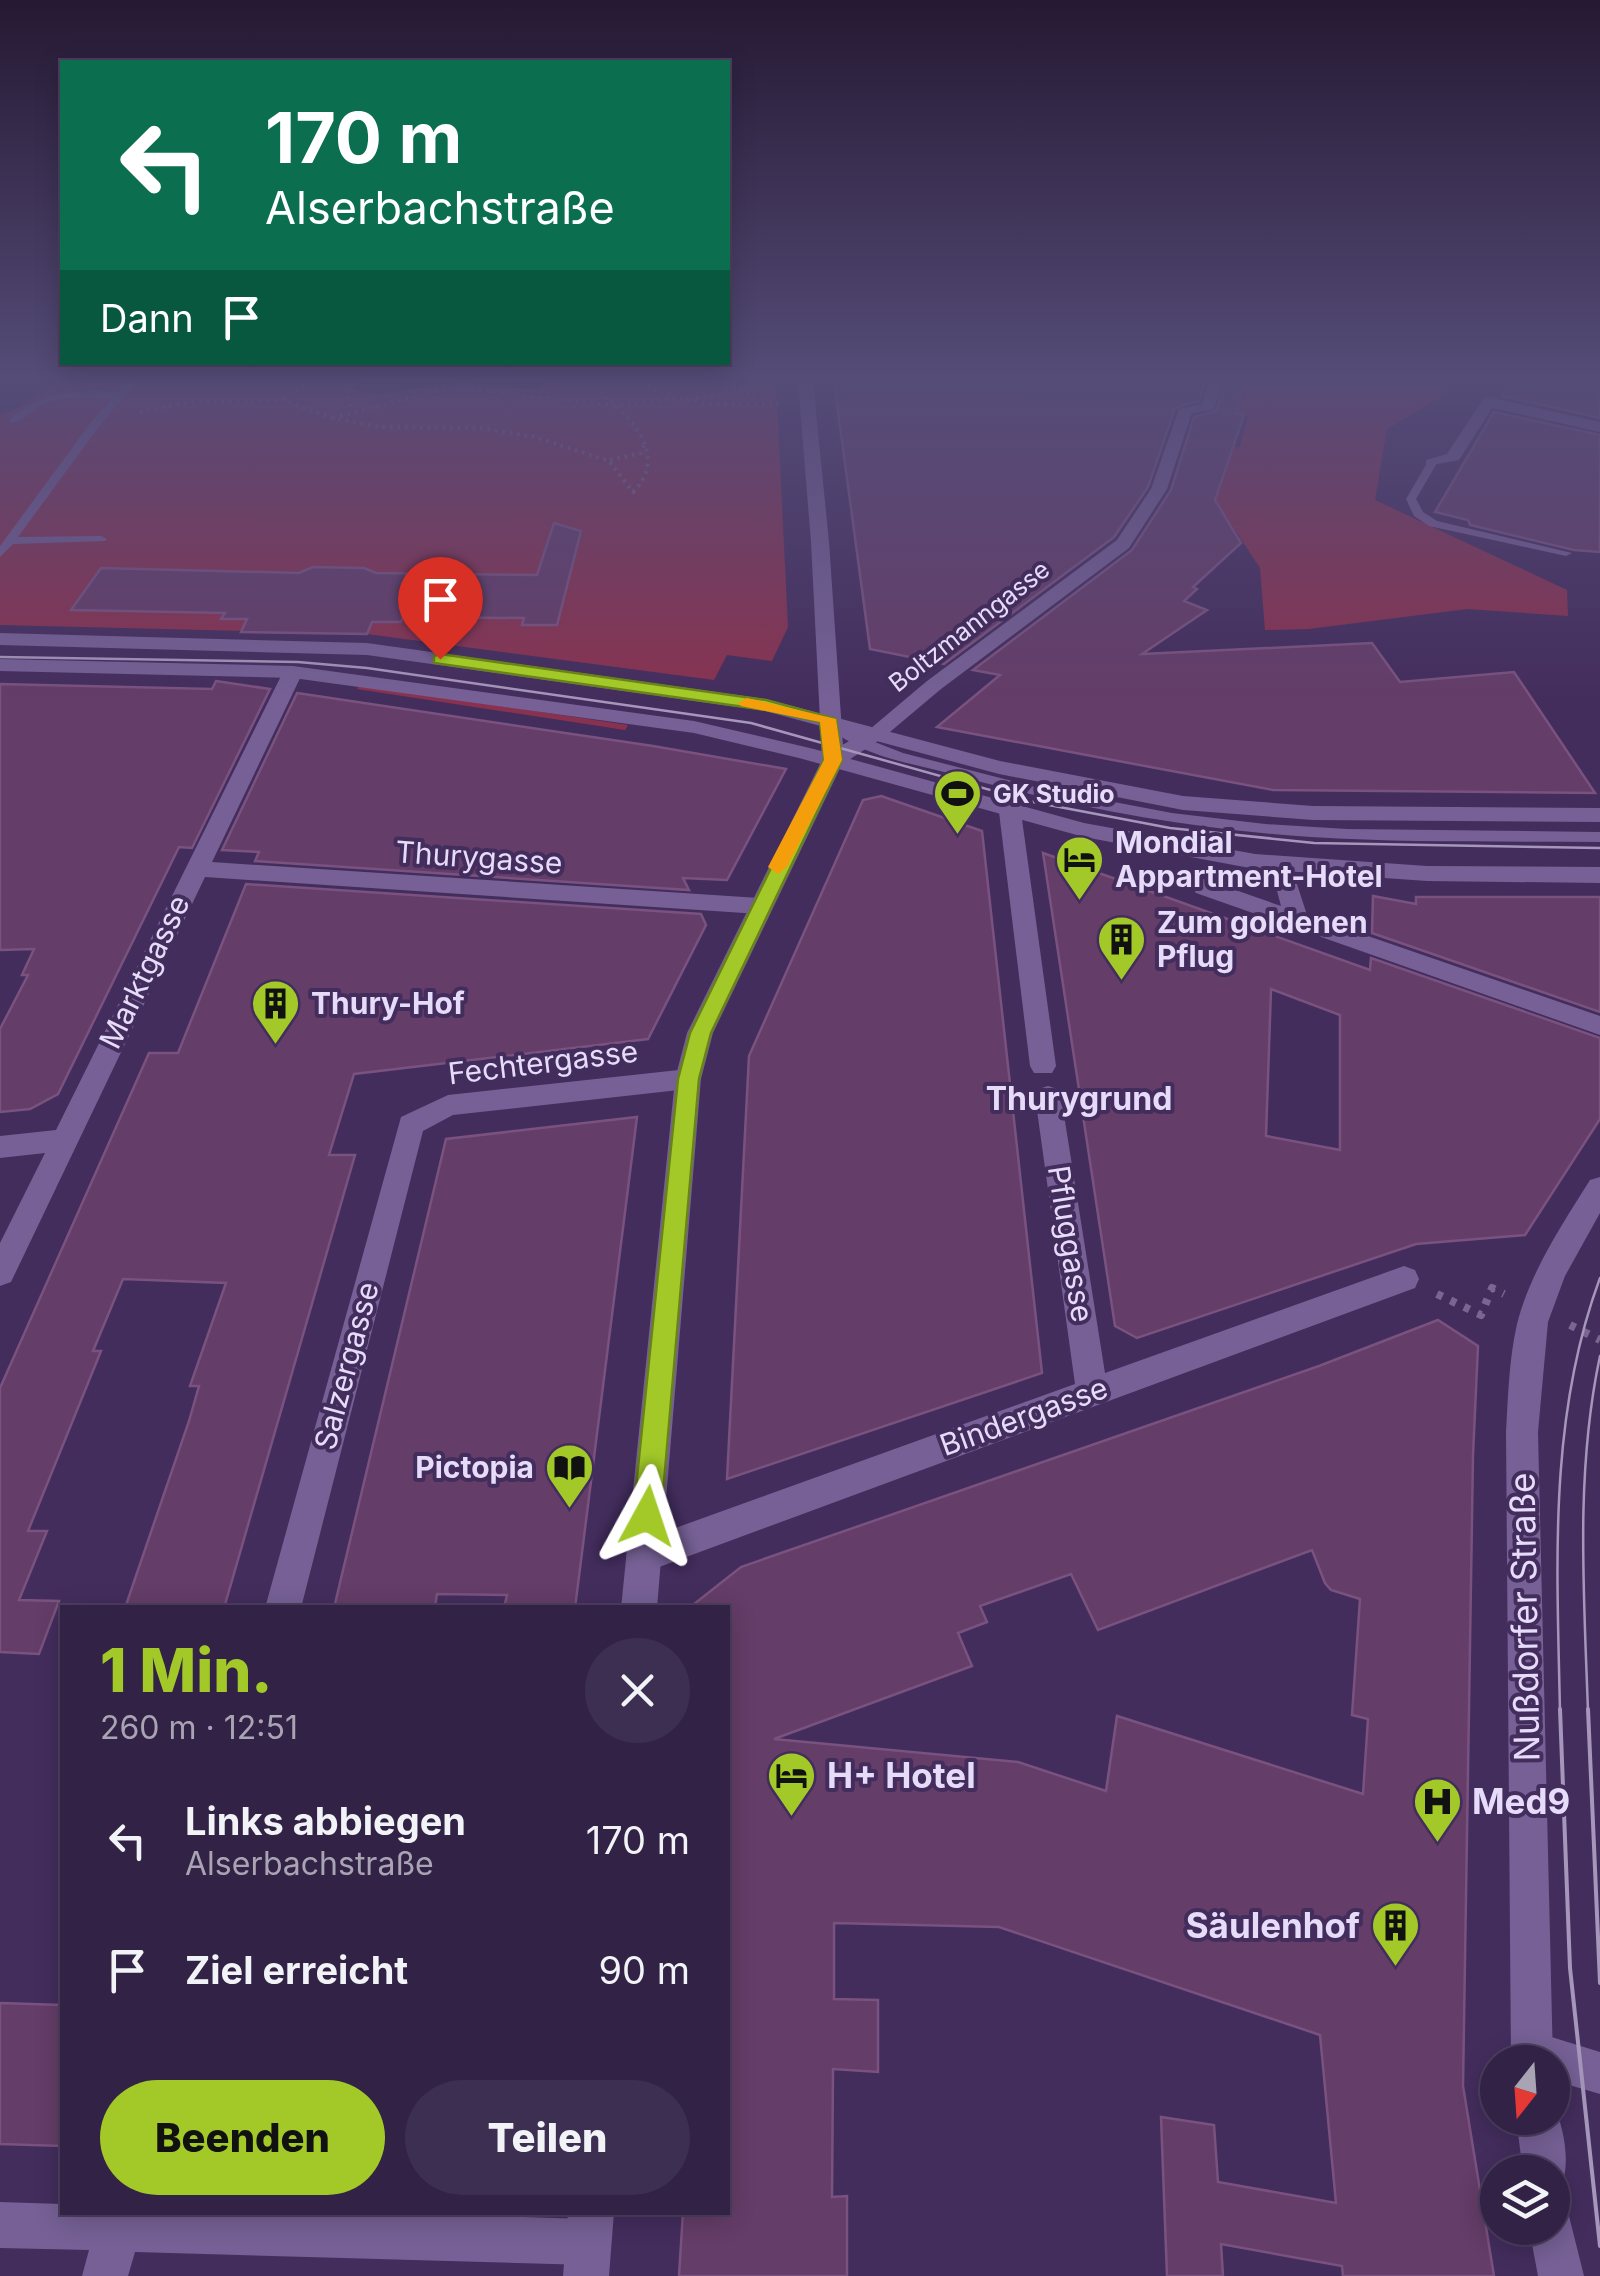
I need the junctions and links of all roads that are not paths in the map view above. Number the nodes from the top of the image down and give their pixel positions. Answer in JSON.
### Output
{"nodes":[{"id":1,"x":48,"y":488,"type":"edge"},
{"id":2,"x":815,"y":488,"type":"edge"},
{"id":3,"x":1160,"y":488,"type":"edge"},
{"id":4,"x":1418,"y":488,"type":"edge"},
{"id":5,"x":101,"y":540,"type":"dead end"},
{"id":6,"x":10,"y":541,"type":"junction"},
{"id":7,"x":1566,"y":553,"type":"dead end"},
{"id":8,"x":0,"y":554,"type":"edge"},
{"id":9,"x":0,"y":639,"type":"edge"},
{"id":10,"x":0,"y":665,"type":"edge"},
{"id":11,"x":293,"y":672,"type":"junction"},
{"id":12,"x":828,"y":719,"type":"junction"},
{"id":13,"x":870,"y":738,"type":"junction"},
{"id":14,"x":833,"y":760,"type":"junction"},
{"id":15,"x":1010,"y":812,"type":"junction"},
{"id":16,"x":1600,"y":816,"type":"edge"},
{"id":17,"x":1600,"y":837,"type":"edge"},
{"id":18,"x":196,"y":869,"type":"junction"},
{"id":19,"x":1600,"y":875,"type":"edge"},
{"id":20,"x":1204,"y":886,"type":"dead end"},
{"id":21,"x":1288,"y":887,"type":"dead end"},
{"id":22,"x":759,"y":906,"type":"junction"},
{"id":23,"x":1296,"y":920,"type":"junction"},
{"id":24,"x":1600,"y":1026,"type":"edge"},
{"id":25,"x":1044,"y":1066,"type":"dead end"},
{"id":26,"x":688,"y":1079,"type":"junction"},
{"id":27,"x":1048,"y":1096,"type":"dead end"},
{"id":28,"x":410,"y":1126,"type":"joint"},
{"id":29,"x":63,"y":1140,"type":"junction"},
{"id":30,"x":0,"y":1147,"type":"edge"},
{"id":31,"x":1600,"y":1188,"type":"edge"},
{"id":32,"x":0,"y":1274,"type":"edge"},
{"id":33,"x":1404,"y":1280,"type":"dead end"},
{"id":34,"x":1092,"y":1392,"type":"junction"},
{"id":35,"x":644,"y":1556,"type":"junction"},
{"id":36,"x":283,"y":1605,"type":"edge"},
{"id":37,"x":639,"y":1605,"type":"edge"},
{"id":38,"x":1532,"y":2045,"type":"edge"},
{"id":39,"x":1570,"y":2066,"type":"edge"},
{"id":40,"x":1600,"y":2073,"type":"edge"},
{"id":41,"x":120,"y":2221,"type":"edge"},
{"id":42,"x":0,"y":2225,"type":"edge"},
{"id":43,"x":588,"y":2244,"type":"edge"},
{"id":44,"x":1555,"y":2245,"type":"edge"},
{"id":45,"x":105,"y":2276,"type":"edge"},
{"id":46,"x":1560,"y":2276,"type":"edge"}],
"edges":[{"from":1,"to":6,"type":"lane"},
{"from":2,"to":12,"type":"street"},
{"from":3,"to":13,"type":"street","name":"Boltzmanngasse"},
{"from":4,"to":7,"type":"lane"},
{"from":5,"to":6,"type":"lane"},
{"from":6,"to":8,"type":"lane"},
{"from":9,"to":12,"type":"street"},
{"from":10,"to":11,"type":"street"},
{"from":11,"to":14,"type":"street"},
{"from":11,"to":18,"type":"street","name":"Marktgasse"},
{"from":12,"to":13,"type":"street"},
{"from":12,"to":14,"type":"street"},
{"from":13,"to":14,"type":"street","name":"Boltzmanngasse"},
{"from":13,"to":16,"type":"street"},
{"from":13,"to":17,"type":"lane"},
{"from":14,"to":15,"type":"street"},
{"from":14,"to":22,"type":"street"},
{"from":15,"to":19,"type":"street"},
{"from":15,"to":25,"type":"street"},
{"from":18,"to":22,"type":"street","name":"Thurygasse"},
{"from":18,"to":29,"type":"street","name":"Marktgasse"},
{"from":20,"to":23,"type":"street"},
{"from":21,"to":23,"type":"street"},
{"from":22,"to":26,"type":"street"},
{"from":23,"to":24,"type":"street"},
{"from":26,"to":28,"type":"street","name":"Fechtergasse"},
{"from":26,"to":35,"type":"street"},
{"from":27,"to":34,"type":"street","name":"Pfluggasse"},
{"from":28,"to":36,"type":"street","name":"Salzergasse"},
{"from":29,"to":30,"type":"street"},
{"from":29,"to":32,"type":"street","name":"Marktgasse"},
{"from":31,"to":38,"type":"street","name":"Nußdorfer Straße"},
{"from":33,"to":34,"type":"street","name":"Bindergasse"},
{"from":34,"to":35,"type":"street","name":"Bindergasse"},
{"from":35,"to":37,"type":"street"},
{"from":39,"to":40,"type":"street"},
{"from":41,"to":42,"type":"street"},
{"from":41,"to":43,"type":"street"},
{"from":41,"to":45,"type":"street"},
{"from":44,"to":46,"type":"street"}]}
